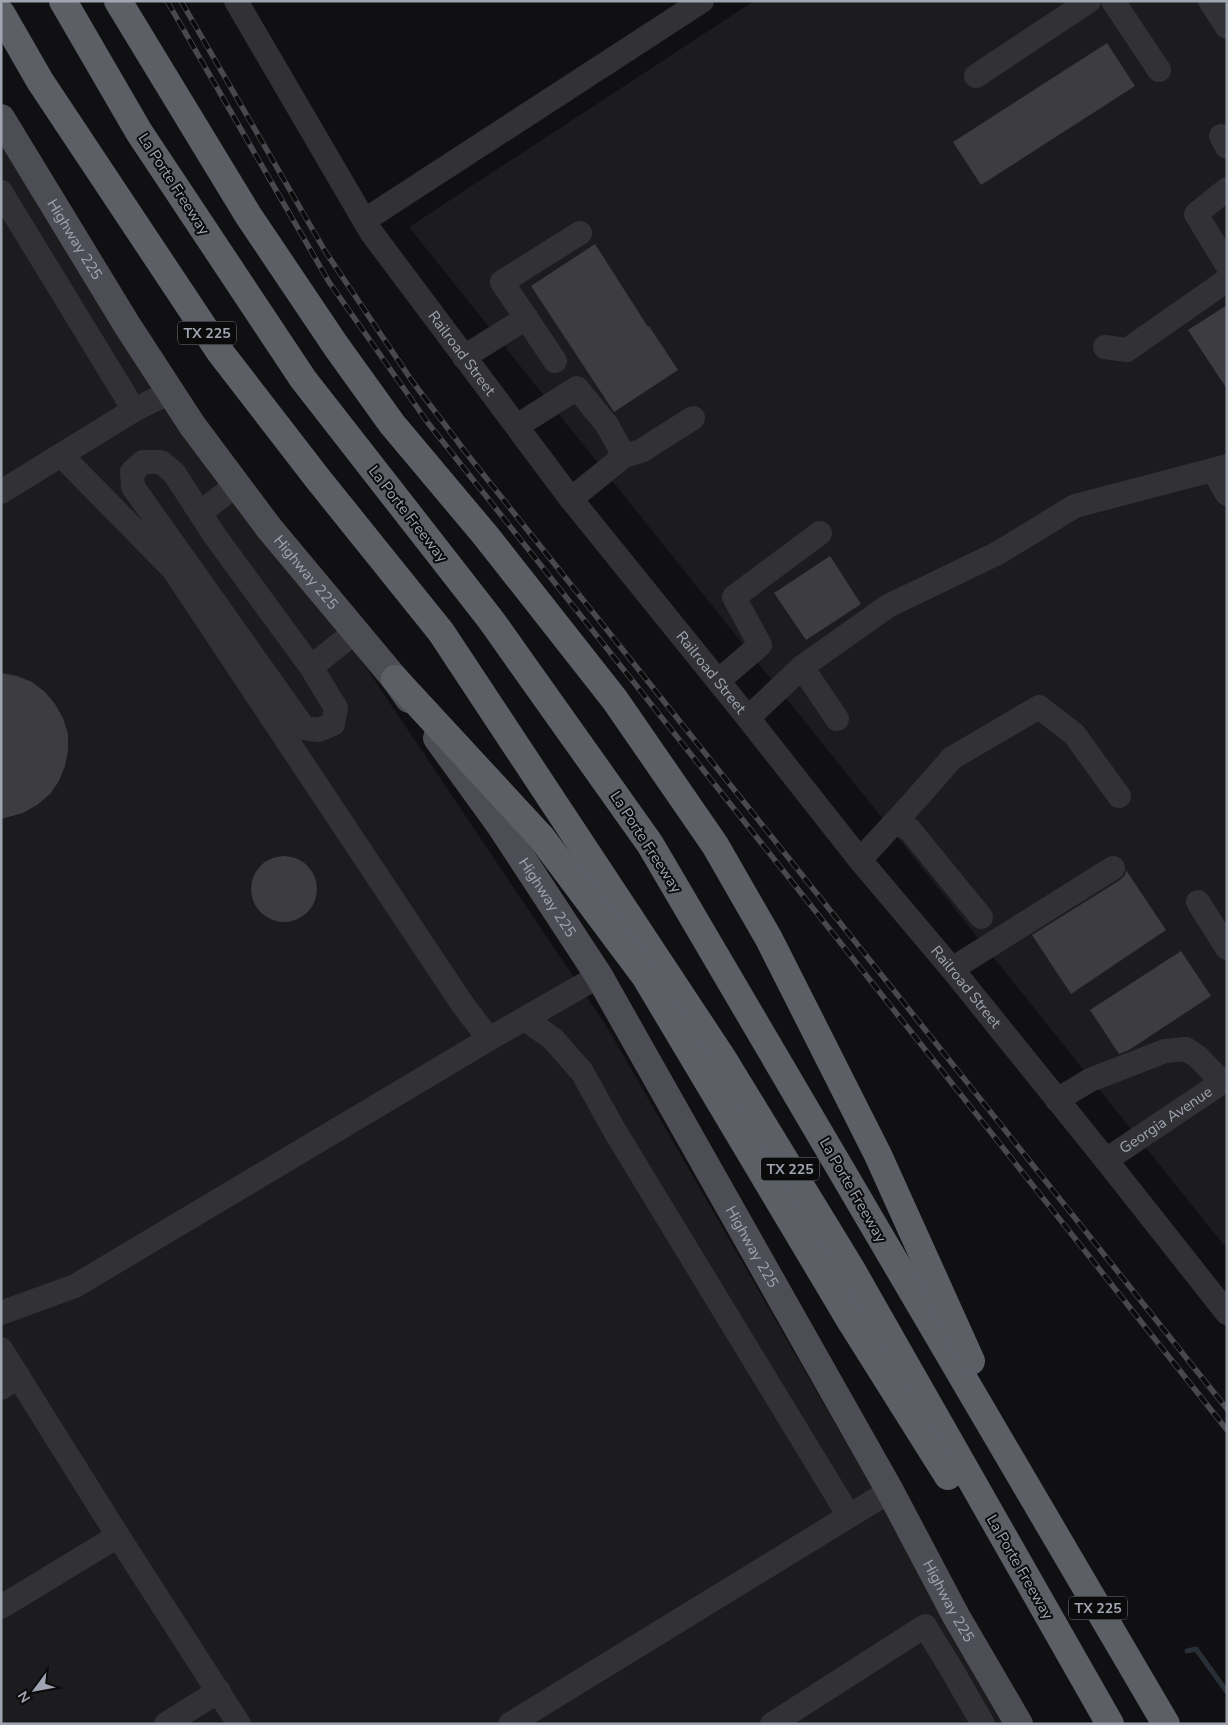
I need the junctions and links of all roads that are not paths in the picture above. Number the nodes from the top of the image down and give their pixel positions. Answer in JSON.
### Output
{"nodes":[{"id":1,"x":63,"y":1,"type":"edge"},
{"id":2,"x":118,"y":1,"type":"edge"},
{"id":3,"x":236,"y":1,"type":"edge"},
{"id":4,"x":702,"y":1,"type":"edge"},
{"id":5,"x":1088,"y":1,"type":"edge"},
{"id":6,"x":1113,"y":1,"type":"edge"},
{"id":7,"x":1210,"y":1,"type":"edge"},
{"id":8,"x":1,"y":13,"type":"edge"},
{"id":9,"x":1227,"y":27,"type":"edge"},
{"id":10,"x":1159,"y":70,"type":"dead end"},
{"id":11,"x":976,"y":76,"type":"dead end"},
{"id":12,"x":1,"y":118,"type":"edge"},
{"id":13,"x":1227,"y":189,"type":"edge"},
{"id":14,"x":1,"y":192,"type":"edge"},
{"id":15,"x":365,"y":220,"type":"junction"},
{"id":16,"x":580,"y":233,"type":"dead end"},
{"id":17,"x":1227,"y":264,"type":"edge"},
{"id":18,"x":1227,"y":280,"type":"edge"},
{"id":19,"x":526,"y":318,"type":"junction"},
{"id":20,"x":1105,"y":347,"type":"dead end"},
{"id":21,"x":464,"y":356,"type":"junction"},
{"id":22,"x":555,"y":362,"type":"dead end"},
{"id":23,"x":172,"y":394,"type":"junction"},
{"id":24,"x":134,"y":410,"type":"junction"},
{"id":25,"x":693,"y":418,"type":"dead end"},
{"id":26,"x":517,"y":426,"type":"junction"},
{"id":27,"x":61,"y":456,"type":"junction"},
{"id":28,"x":624,"y":456,"type":"junction"},
{"id":29,"x":1220,"y":468,"type":"edge"},
{"id":30,"x":236,"y":485,"type":"junction"},
{"id":31,"x":1,"y":492,"type":"edge"},
{"id":32,"x":1227,"y":494,"type":"edge"},
{"id":33,"x":571,"y":499,"type":"junction"},
{"id":34,"x":200,"y":512,"type":"junction"},
{"id":35,"x":820,"y":533,"type":"dead end"},
{"id":36,"x":356,"y":632,"type":"junction"},
{"id":37,"x":311,"y":667,"type":"junction"},
{"id":38,"x":802,"y":667,"type":"junction"},
{"id":39,"x":395,"y":679,"type":"junction"},
{"id":40,"x":718,"y":681,"type":"junction"},
{"id":41,"x":748,"y":718,"type":"junction"},
{"id":42,"x":838,"y":719,"type":"dead end"},
{"id":43,"x":1119,"y":796,"type":"dead end"},
{"id":44,"x":896,"y":822,"type":"junction"},
{"id":45,"x":860,"y":860,"type":"junction"},
{"id":46,"x":1113,"y":868,"type":"dead end"},
{"id":47,"x":1198,"y":902,"type":"dead end"},
{"id":48,"x":981,"y":917,"type":"dead end"},
{"id":49,"x":1227,"y":948,"type":"edge"},
{"id":50,"x":952,"y":968,"type":"junction"},
{"id":51,"x":599,"y":976,"type":"junction"},
{"id":52,"x":525,"y":1018,"type":"junction"},
{"id":53,"x":489,"y":1039,"type":"junction"},
{"id":54,"x":1225,"y":1081,"type":"edge"},
{"id":55,"x":1057,"y":1100,"type":"junction"},
{"id":56,"x":1106,"y":1160,"type":"junction"},
{"id":57,"x":1,"y":1313,"type":"edge"},
{"id":58,"x":1227,"y":1313,"type":"edge"},
{"id":59,"x":1,"y":1348,"type":"edge"},
{"id":60,"x":10,"y":1382,"type":"edge"},
{"id":61,"x":890,"y":1490,"type":"junction"},
{"id":62,"x":1030,"y":1493,"type":"junction"},
{"id":63,"x":849,"y":1516,"type":"junction"},
{"id":64,"x":118,"y":1536,"type":"junction"},
{"id":65,"x":1,"y":1607,"type":"edge"},
{"id":66,"x":218,"y":1691,"type":"junction"},
{"id":67,"x":166,"y":1724,"type":"edge"},
{"id":68,"x":239,"y":1724,"type":"edge"},
{"id":69,"x":510,"y":1724,"type":"edge"},
{"id":70,"x":772,"y":1724,"type":"edge"},
{"id":71,"x":982,"y":1724,"type":"edge"},
{"id":72,"x":1019,"y":1724,"type":"edge"},
{"id":73,"x":1105,"y":1724,"type":"edge"},
{"id":74,"x":1110,"y":1724,"type":"edge"},
{"id":75,"x":1166,"y":1724,"type":"edge"}],
"edges":[{"from":1,"to":62,"type":"highway","name":"La Porte Freeway","number":"TX 225"},
{"from":2,"to":62,"type":"highway"},
{"from":3,"to":15,"type":"street","name":"Railroad Street"},
{"from":4,"to":15,"type":"street"},
{"from":5,"to":11,"type":"street"},
{"from":6,"to":10,"type":"street"},
{"from":7,"to":9,"type":"street"},
{"from":8,"to":74,"type":"highway","name":"La Porte Freeway","number":"TX 225"},
{"from":12,"to":23,"type":"main road","name":"Highway 225"},
{"from":13,"to":17,"type":"street"},
{"from":14,"to":24,"type":"street"},
{"from":15,"to":21,"type":"street","name":"Railroad Street"},
{"from":16,"to":19,"type":"street"},
{"from":18,"to":20,"type":"street"},
{"from":19,"to":21,"type":"street"},
{"from":19,"to":22,"type":"street"},
{"from":21,"to":26,"type":"street","name":"Railroad Street"},
{"from":23,"to":24,"type":"street"},
{"from":23,"to":30,"type":"main road","name":"Highway 225"},
{"from":24,"to":27,"type":"street"},
{"from":25,"to":28,"type":"street"},
{"from":26,"to":28,"type":"street"},
{"from":26,"to":33,"type":"street","name":"Railroad Street"},
{"from":27,"to":31,"type":"street"},
{"from":27,"to":53,"type":"street"},
{"from":28,"to":33,"type":"street"},
{"from":29,"to":32,"type":"street"},
{"from":29,"to":38,"type":"street"},
{"from":30,"to":34,"type":"street"},
{"from":30,"to":36,"type":"main road","name":"Highway 225"},
{"from":33,"to":40,"type":"street","name":"Railroad Street"},
{"from":34,"to":37,"type":"street"},
{"from":34,"to":37,"type":"street"},
{"from":35,"to":40,"type":"street"},
{"from":36,"to":37,"type":"street"},
{"from":36,"to":39,"type":"main road","name":"Highway 225"},
{"from":38,"to":41,"type":"street"},
{"from":38,"to":42,"type":"street"},
{"from":39,"to":51,"type":"main road","name":"Highway 225"},
{"from":39,"to":73,"type":"highway"},
{"from":40,"to":41,"type":"street","name":"Railroad Street"},
{"from":41,"to":45,"type":"street","name":"Railroad Street"},
{"from":43,"to":44,"type":"street"},
{"from":44,"to":45,"type":"street"},
{"from":44,"to":48,"type":"street"},
{"from":45,"to":50,"type":"street","name":"Railroad Street"},
{"from":46,"to":50,"type":"street"},
{"from":47,"to":49,"type":"street"},
{"from":50,"to":55,"type":"street","name":"Railroad Street"},
{"from":51,"to":52,"type":"street"},
{"from":51,"to":61,"type":"main road","name":"Highway 225"},
{"from":52,"to":53,"type":"street"},
{"from":52,"to":63,"type":"street"},
{"from":53,"to":57,"type":"street"},
{"from":54,"to":55,"type":"street"},
{"from":54,"to":56,"type":"street","name":"Georgia Avenue"},
{"from":55,"to":56,"type":"street","name":"Railroad Street"},
{"from":56,"to":58,"type":"street","name":"Railroad Street"},
{"from":59,"to":60,"type":"street"},
{"from":60,"to":64,"type":"street"},
{"from":61,"to":63,"type":"street"},
{"from":61,"to":72,"type":"main road","name":"Highway 225"},
{"from":62,"to":75,"type":"highway","name":"La Porte Freeway","number":"TX 225"},
{"from":63,"to":69,"type":"street"},
{"from":64,"to":65,"type":"street"},
{"from":64,"to":66,"type":"street"},
{"from":66,"to":67,"type":"street"},
{"from":66,"to":68,"type":"street"},
{"from":70,"to":71,"type":"street"}]}
